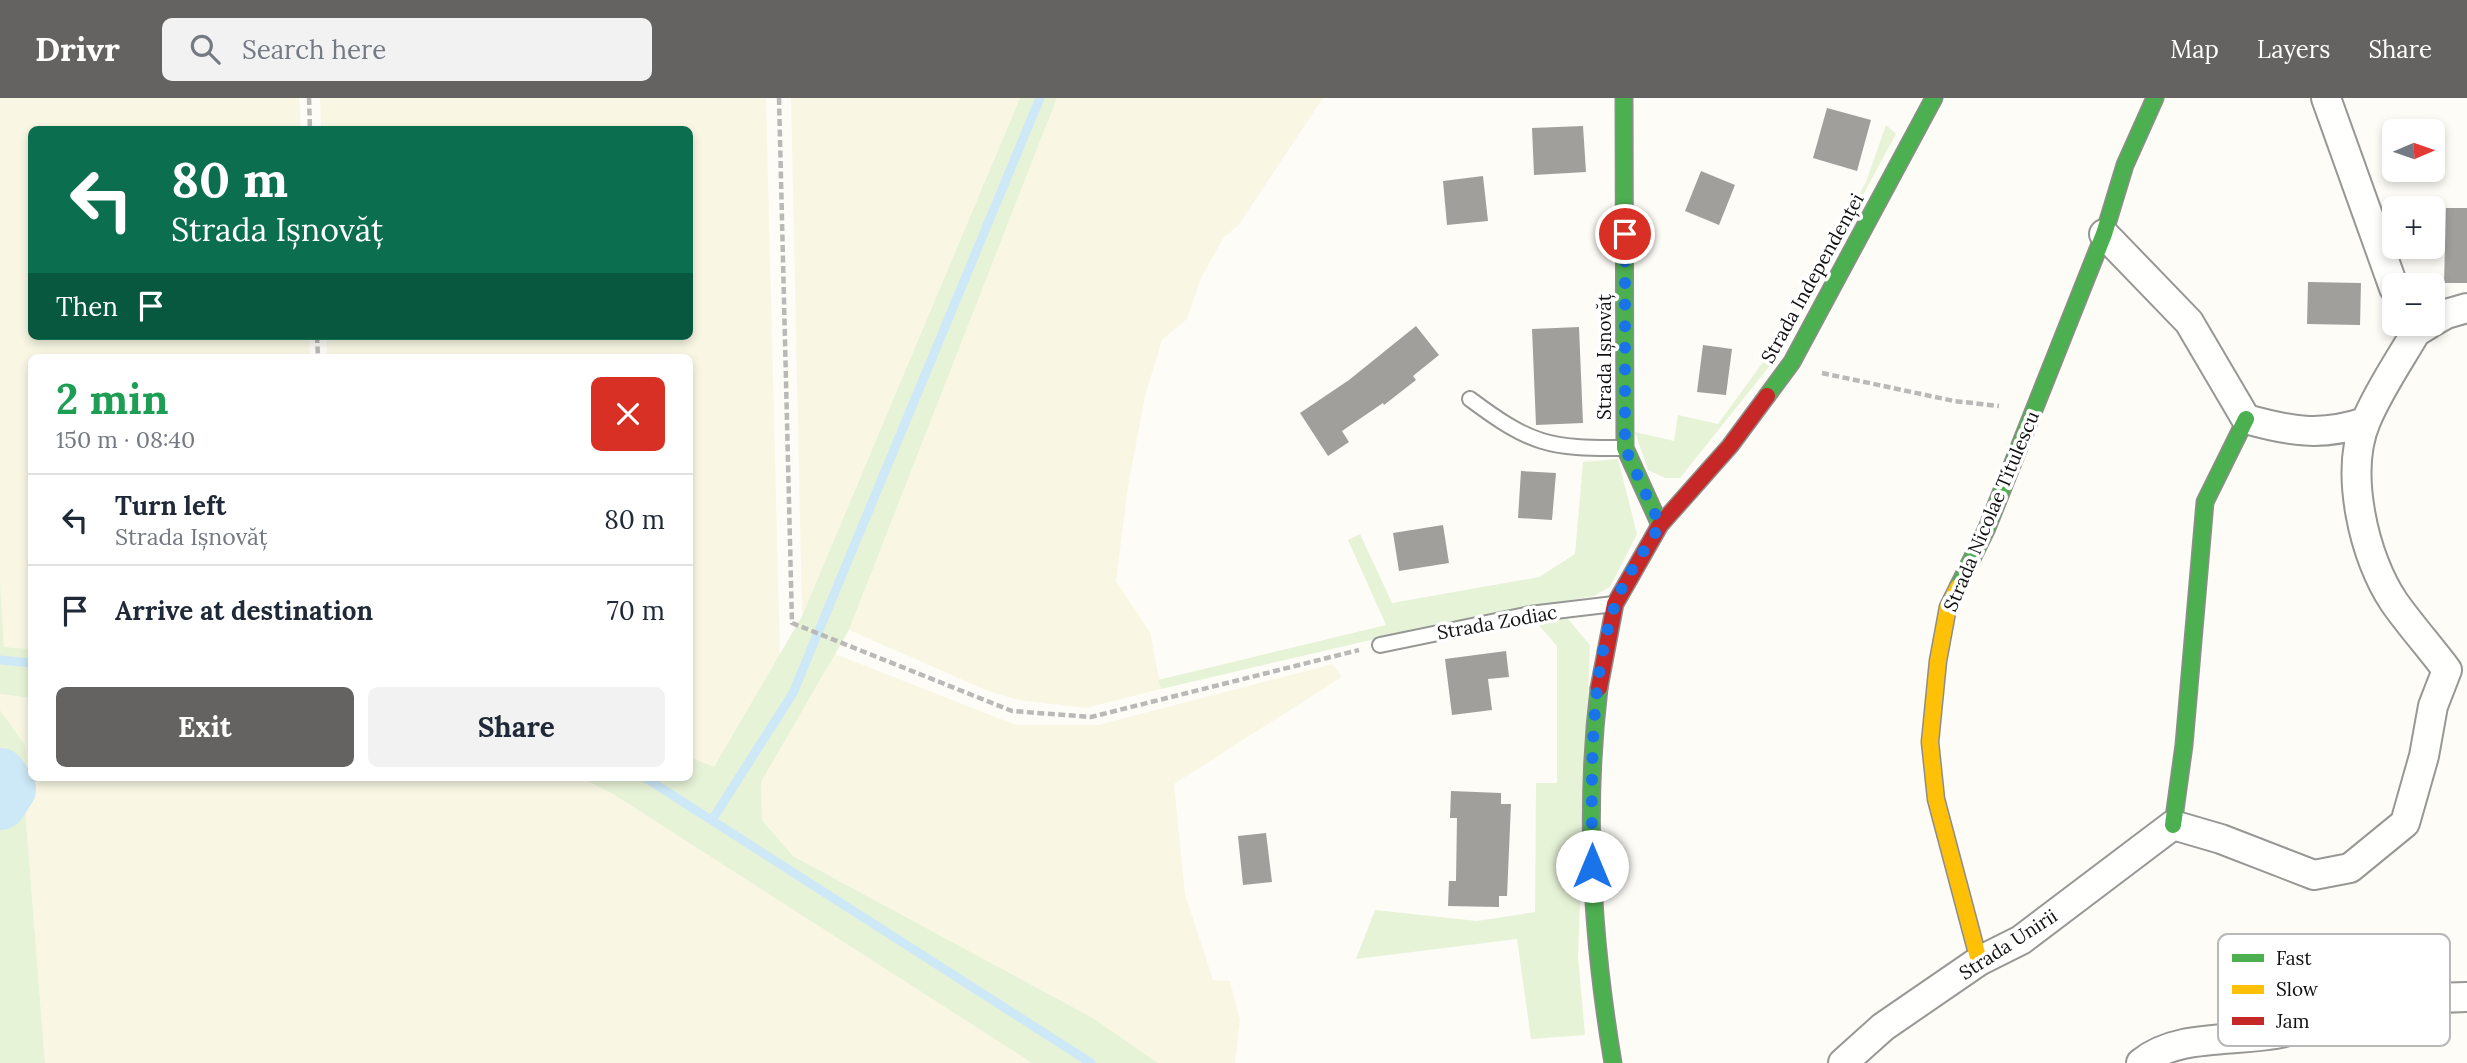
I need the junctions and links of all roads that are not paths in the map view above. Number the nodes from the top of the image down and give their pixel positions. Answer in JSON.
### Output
{"nodes":[{"id":1,"x":1624,"y":98,"type":"edge"},
{"id":2,"x":1934,"y":98,"type":"edge"},
{"id":3,"x":2155,"y":98,"type":"edge"},
{"id":4,"x":2326,"y":98,"type":"edge"},
{"id":5,"x":2104,"y":234,"type":"junction"},
{"id":6,"x":2389,"y":273,"type":"edge"},
{"id":7,"x":2467,"y":308,"type":"edge"},
{"id":8,"x":2445,"y":316,"type":"edge"},
{"id":9,"x":2416,"y":336,"type":"edge"},
{"id":10,"x":1470,"y":399,"type":"dead end"},
{"id":11,"x":2246,"y":419,"type":"junction"},
{"id":12,"x":2365,"y":422,"type":"junction"},
{"id":13,"x":1625,"y":448,"type":"junction"},
{"id":14,"x":1660,"y":525,"type":"junction"},
{"id":15,"x":1615,"y":604,"type":"junction"},
{"id":16,"x":1380,"y":645,"type":"road end"},
{"id":17,"x":2457,"y":669,"type":"edge"},
{"id":18,"x":2173,"y":825,"type":"junction"},
{"id":19,"x":1979,"y":961,"type":"junction"},
{"id":20,"x":2218,"y":1040,"type":"edge"},
{"id":21,"x":1613,"y":1063,"type":"edge"},
{"id":22,"x":1843,"y":1063,"type":"edge"},
{"id":23,"x":2141,"y":1063,"type":"edge"}],
"edges":[{"from":1,"to":13,"type":"street","name":"Strada Ișnovăț"},
{"from":2,"to":14,"type":"street","name":"Strada Independenței"},
{"from":3,"to":5,"type":"street","name":"Strada Nicolae Titulescu"},
{"from":4,"to":6,"type":"street"},
{"from":5,"to":11,"type":"street"},
{"from":5,"to":19,"type":"street","name":"Strada Nicolae Titulescu"},
{"from":7,"to":8,"type":"street"},
{"from":9,"to":12,"type":"street"},
{"from":10,"to":13,"type":"lane"},
{"from":11,"to":12,"type":"street"},
{"from":11,"to":18,"type":"street"},
{"from":12,"to":17,"type":"street"},
{"from":13,"to":14,"type":"street","name":"Strada Ișnovăț"},
{"from":14,"to":15,"type":"street","name":"Strada Independenței"},
{"from":15,"to":16,"type":"lane","name":"Strada Zodiac"},
{"from":15,"to":21,"type":"street","name":"Strada Independenței"},
{"from":17,"to":18,"type":"street"},
{"from":18,"to":19,"type":"street","name":"Strada Unirii"},
{"from":19,"to":22,"type":"street","name":"Strada Unirii"},
{"from":20,"to":23,"type":"street"}]}
